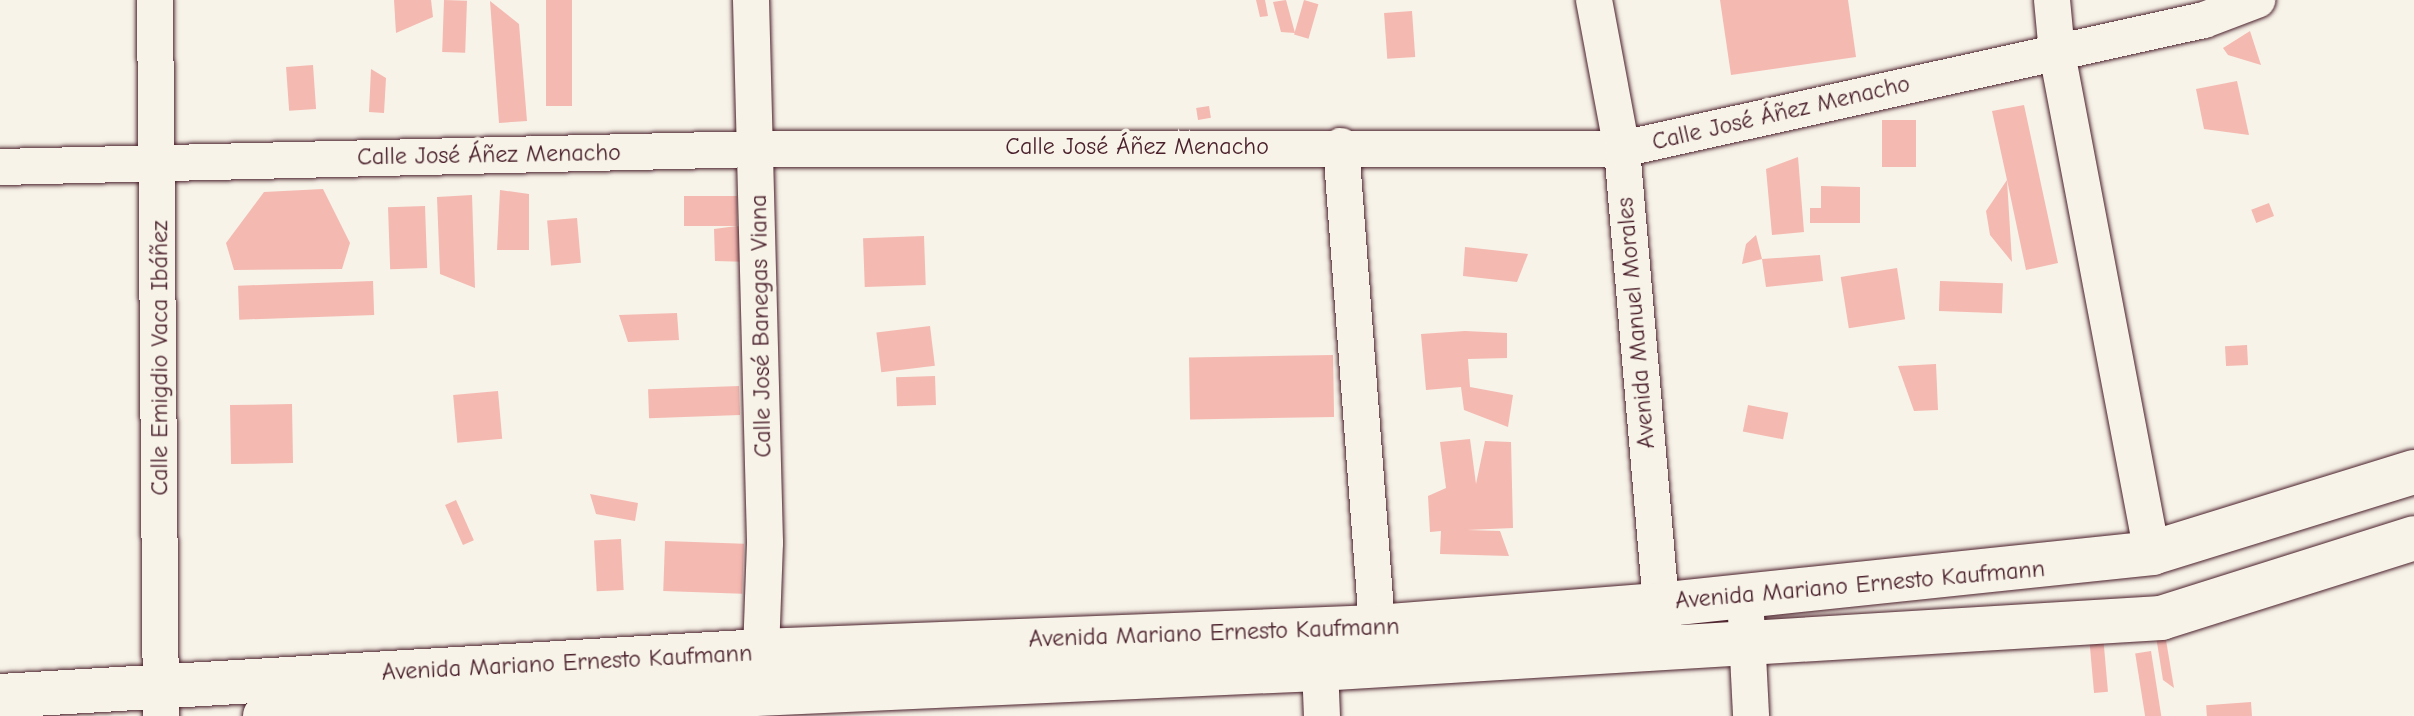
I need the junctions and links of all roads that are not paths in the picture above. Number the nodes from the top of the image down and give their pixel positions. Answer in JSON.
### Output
{"nodes":[{"id":1,"x":155,"y":0,"type":"edge"},
{"id":2,"x":751,"y":0,"type":"edge"},
{"id":3,"x":1594,"y":0,"type":"edge"},
{"id":4,"x":2052,"y":0,"type":"edge"},
{"id":5,"x":2257,"y":0,"type":"edge"},
{"id":6,"x":2057,"y":53,"type":"junction"},
{"id":7,"x":1341,"y":146,"type":"junction"},
{"id":8,"x":758,"y":149,"type":"junction"},
{"id":9,"x":1622,"y":149,"type":"junction"},
{"id":10,"x":159,"y":161,"type":"junction"},
{"id":11,"x":0,"y":167,"type":"edge"},
{"id":12,"x":2414,"y":472,"type":"edge"},
{"id":13,"x":2414,"y":538,"type":"edge"},
{"id":14,"x":2152,"y":553,"type":"junction"},
{"id":15,"x":1745,"y":596,"type":"junction"},
{"id":16,"x":1660,"y":604,"type":"junction"},
{"id":17,"x":1377,"y":627,"type":"junction"},
{"id":18,"x":1747,"y":643,"type":"junction"},
{"id":19,"x":1666,"y":648,"type":"junction"},
{"id":20,"x":1319,"y":649,"type":"junction"},
{"id":21,"x":761,"y":687,"type":"edge"},
{"id":22,"x":0,"y":696,"type":"edge"},
{"id":23,"x":161,"y":702,"type":"edge"},
{"id":24,"x":265,"y":716,"type":"edge"},
{"id":25,"x":1322,"y":716,"type":"edge"},
{"id":26,"x":1751,"y":716,"type":"edge"}],
"edges":[{"from":1,"to":10,"type":"street","name":"Calle Emigdio Vaca Ibáñez"},
{"from":2,"to":8,"type":"street","name":"Calle José Banegas Viana"},
{"from":3,"to":9,"type":"street","name":"Avenida Manuel Morales"},
{"from":4,"to":6,"type":"street"},
{"from":5,"to":6,"type":"street","name":"Calle José Áñez Menacho"},
{"from":6,"to":9,"type":"street","name":"Calle José Áñez Menacho"},
{"from":6,"to":14,"type":"street"},
{"from":7,"to":8,"type":"street","name":"Calle José Áñez Menacho"},
{"from":7,"to":9,"type":"street","name":"Calle José Áñez Menacho"},
{"from":7,"to":17,"type":"street"},
{"from":8,"to":10,"type":"street","name":"Calle José Áñez Menacho"},
{"from":8,"to":21,"type":"street","name":"Calle José Banegas Viana"},
{"from":9,"to":16,"type":"street","name":"Avenida Manuel Morales"},
{"from":10,"to":11,"type":"street","name":"Calle José Áñez Menacho"},
{"from":10,"to":23,"type":"street","name":"Calle Emigdio Vaca Ibáñez"},
{"from":12,"to":14,"type":"main road","name":"Avenida Mariano Ernesto Kaufmann"},
{"from":13,"to":18,"type":"main road","name":"Avenida Mariano Ernesto Kaufmann"},
{"from":14,"to":15,"type":"main road","name":"Avenida Mariano Ernesto Kaufmann"},
{"from":15,"to":16,"type":"main road","name":"Avenida Mariano Ernesto Kaufmann"},
{"from":15,"to":18,"type":"street"},
{"from":16,"to":17,"type":"main road","name":"Avenida Mariano Ernesto Kaufmann"},
{"from":16,"to":19,"type":"street","name":"Avenida Manuel Morales"},
{"from":17,"to":20,"type":"main road","name":"Avenida Mariano Ernesto Kaufmann"},
{"from":18,"to":19,"type":"main road","name":"Avenida Mariano Ernesto Kaufmann"},
{"from":18,"to":26,"type":"street"},
{"from":19,"to":20,"type":"main road","name":"Avenida Mariano Ernesto Kaufmann"},
{"from":20,"to":21,"type":"main road","name":"Avenida Mariano Ernesto Kaufmann"},
{"from":20,"to":25,"type":"street"},
{"from":21,"to":23,"type":"main road","name":"Avenida Mariano Ernesto Kaufmann"},
{"from":21,"to":24,"type":"main road","name":"Avenida Mariano Ernesto Kaufmann"},
{"from":22,"to":23,"type":"main road","name":"Avenida Mariano Ernesto Kaufmann"}]}
